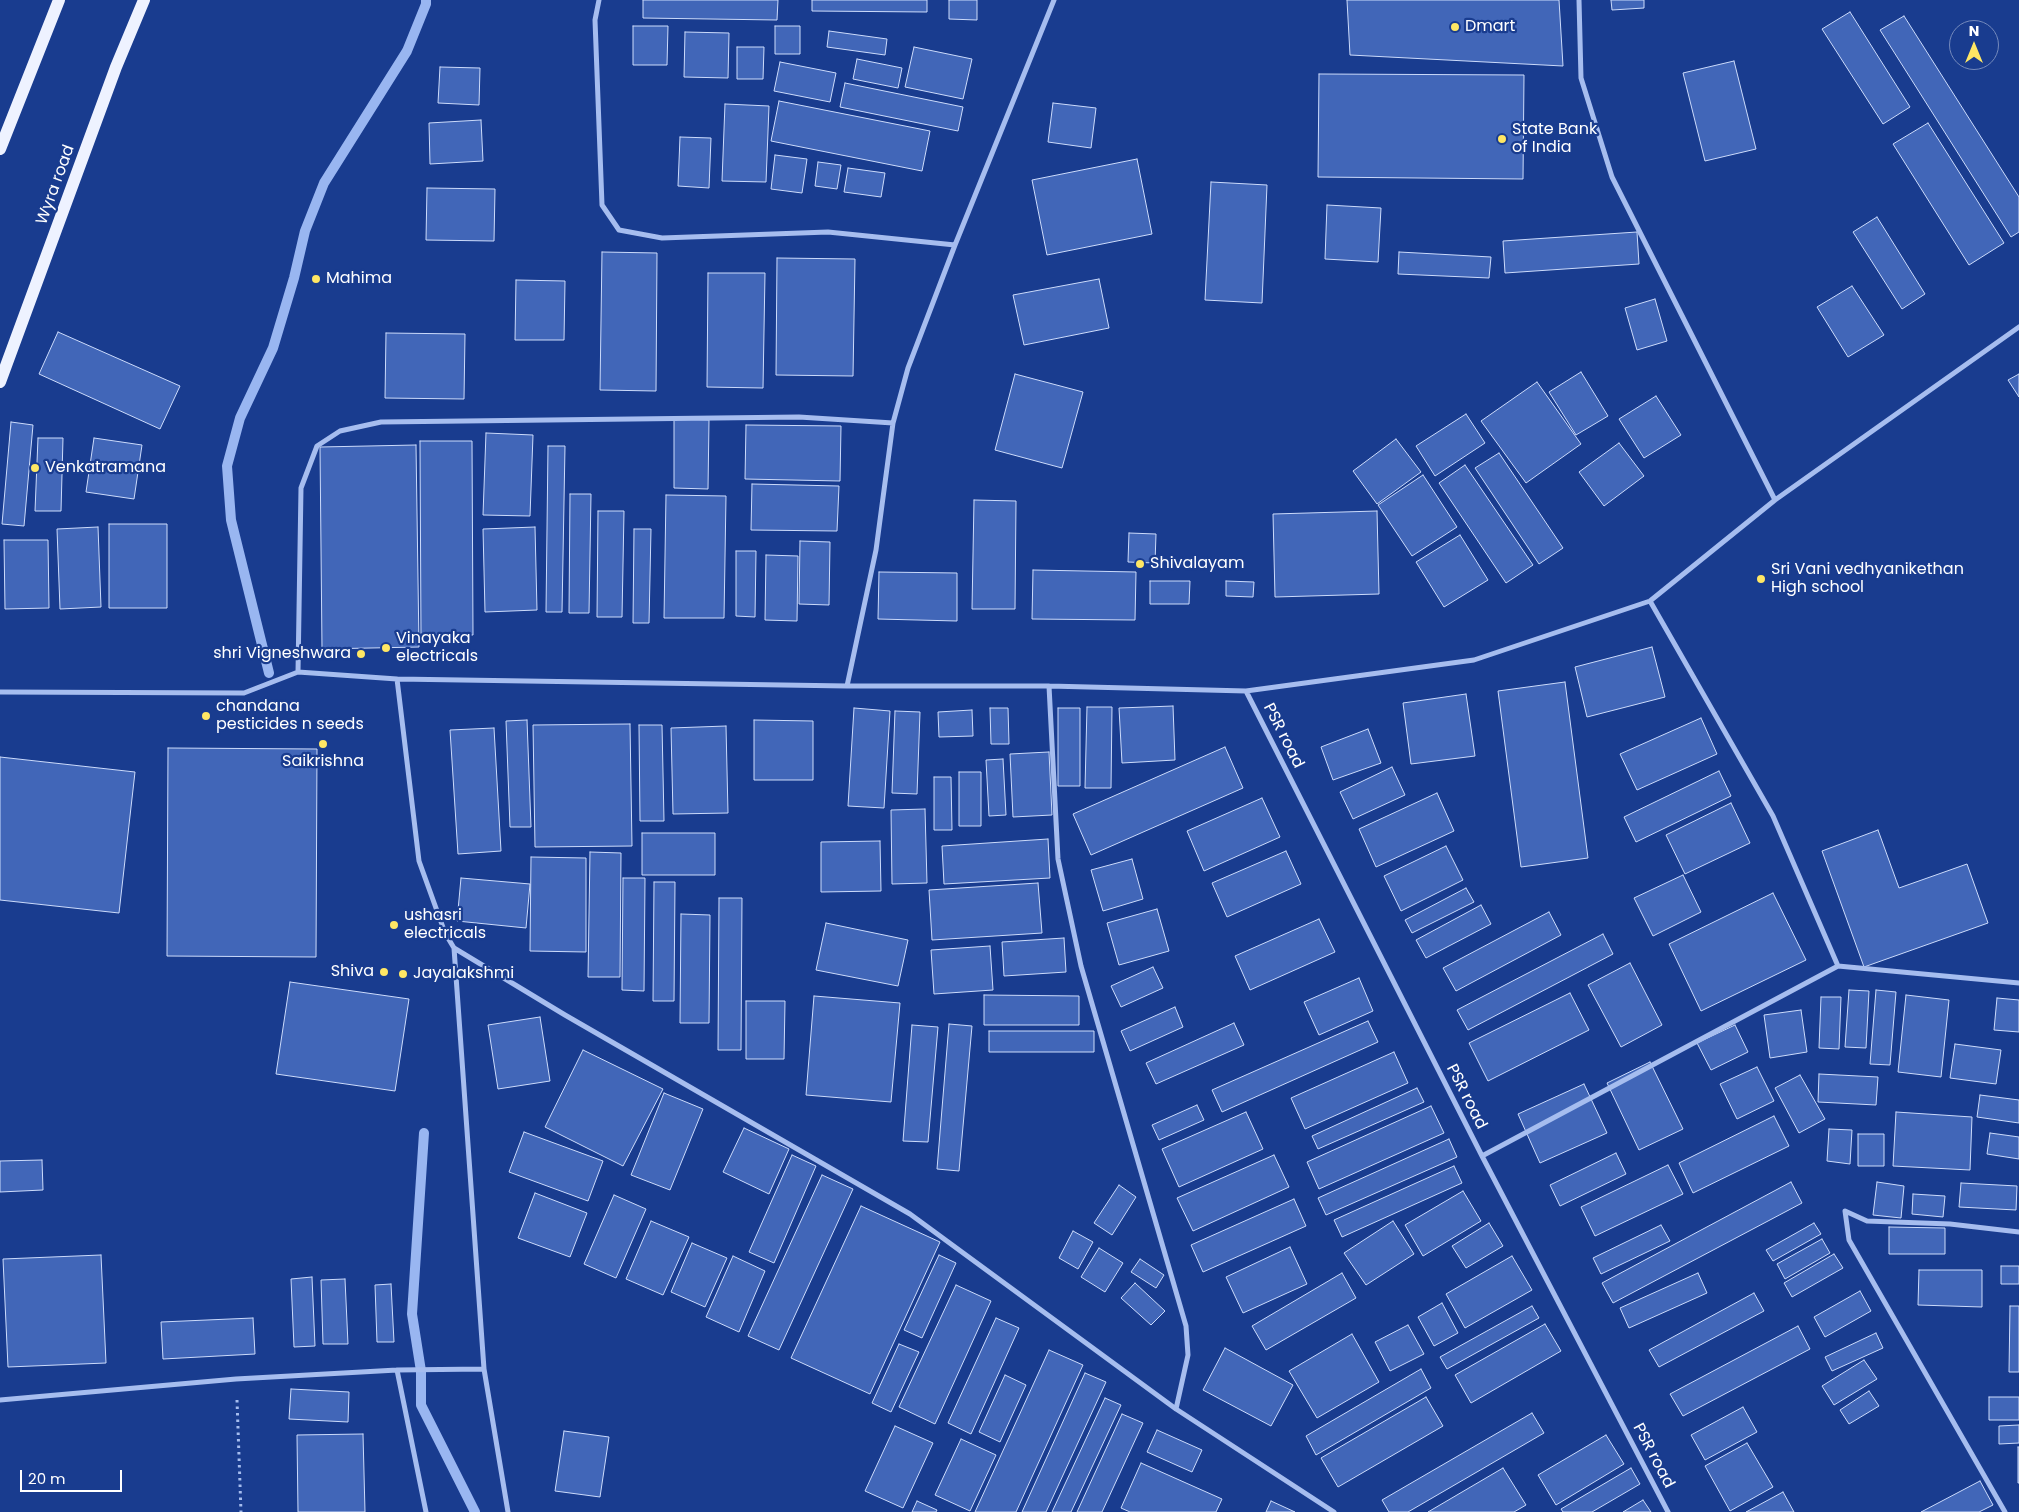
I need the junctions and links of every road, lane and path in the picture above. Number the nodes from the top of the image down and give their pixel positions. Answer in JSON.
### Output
{"nodes":[{"id":1,"x":59,"y":0,"type":"edge"},
{"id":2,"x":144,"y":0,"type":"edge"},
{"id":3,"x":599,"y":0,"type":"edge"},
{"id":4,"x":1054,"y":0,"type":"edge"},
{"id":5,"x":1579,"y":0,"type":"edge"},
{"id":6,"x":0,"y":149,"type":"edge"},
{"id":7,"x":955,"y":245,"type":"junction"},
{"id":8,"x":2019,"y":327,"type":"edge"},
{"id":9,"x":0,"y":382,"type":"edge"},
{"id":10,"x":893,"y":424,"type":"junction"},
{"id":11,"x":1775,"y":500,"type":"junction"},
{"id":12,"x":1650,"y":601,"type":"junction"},
{"id":13,"x":298,"y":672,"type":"junction"},
{"id":14,"x":397,"y":679,"type":"junction"},
{"id":15,"x":847,"y":686,"type":"junction"},
{"id":16,"x":1049,"y":686,"type":"junction"},
{"id":17,"x":1246,"y":691,"type":"junction"},
{"id":18,"x":0,"y":692,"type":"edge"},
{"id":19,"x":454,"y":948,"type":"junction"},
{"id":20,"x":1838,"y":966,"type":"junction"},
{"id":21,"x":2019,"y":983,"type":"edge"},
{"id":22,"x":1482,"y":1156,"type":"junction"},
{"id":23,"x":2019,"y":1232,"type":"edge"},
{"id":24,"x":484,"y":1369,"type":"junction"},
{"id":25,"x":397,"y":1370,"type":"junction"},
{"id":26,"x":236,"y":1379,"type":"junction"},
{"id":27,"x":0,"y":1400,"type":"edge"},
{"id":28,"x":1176,"y":1408,"type":"junction"},
{"id":29,"x":241,"y":1512,"type":"edge"},
{"id":30,"x":426,"y":1512,"type":"edge"},
{"id":31,"x":508,"y":1512,"type":"edge"},
{"id":32,"x":1334,"y":1512,"type":"edge"},
{"id":33,"x":1668,"y":1512,"type":"edge"},
{"id":34,"x":2005,"y":1512,"type":"edge"}],
"edges":[{"from":1,"to":6,"type":"main road"},
{"from":2,"to":9,"type":"main road","name":"Wyra road"},
{"from":3,"to":7,"type":"street"},
{"from":4,"to":7,"type":"street"},
{"from":5,"to":11,"type":"street"},
{"from":7,"to":10,"type":"street"},
{"from":8,"to":11,"type":"street"},
{"from":10,"to":13,"type":"street"},
{"from":10,"to":15,"type":"street"},
{"from":11,"to":12,"type":"street"},
{"from":12,"to":17,"type":"street"},
{"from":12,"to":20,"type":"street"},
{"from":13,"to":14,"type":"street"},
{"from":13,"to":18,"type":"street"},
{"from":14,"to":15,"type":"street"},
{"from":14,"to":19,"type":"street"},
{"from":15,"to":16,"type":"street"},
{"from":16,"to":17,"type":"street"},
{"from":16,"to":28,"type":"street"},
{"from":17,"to":22,"type":"street","name":"PSR road"},
{"from":19,"to":24,"type":"street"},
{"from":19,"to":28,"type":"street"},
{"from":20,"to":21,"type":"street"},
{"from":20,"to":22,"type":"street"},
{"from":22,"to":33,"type":"street","name":"PSR road"},
{"from":23,"to":34,"type":"street"},
{"from":24,"to":25,"type":"street"},
{"from":24,"to":31,"type":"street"},
{"from":25,"to":26,"type":"street"},
{"from":25,"to":30,"type":"street"},
{"from":26,"to":27,"type":"street"},
{"from":26,"to":29,"type":"path"},
{"from":28,"to":32,"type":"street"}]}
